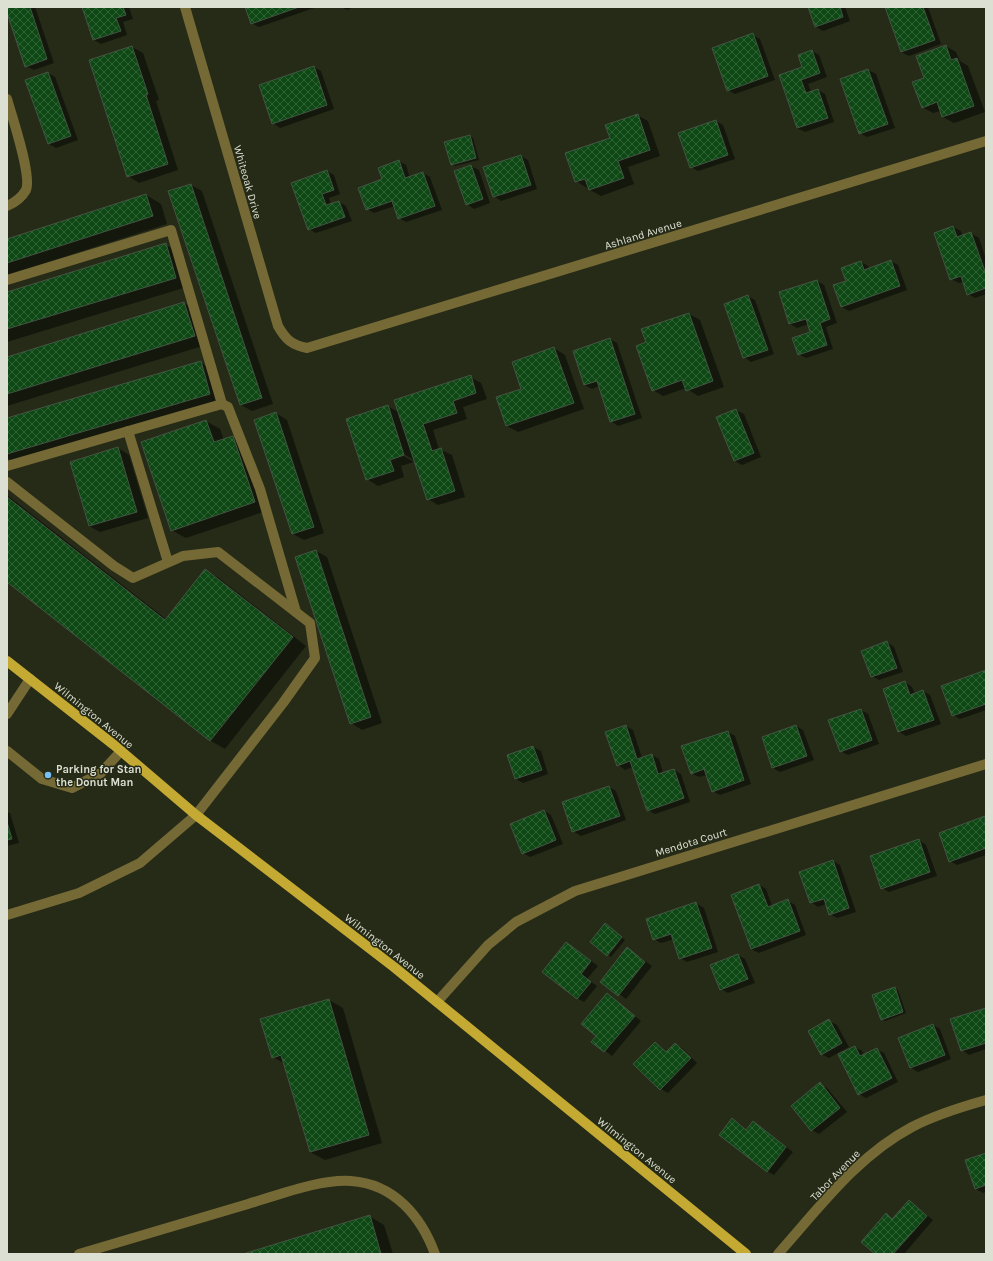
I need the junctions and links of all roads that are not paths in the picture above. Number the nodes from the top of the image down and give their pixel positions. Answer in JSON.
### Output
{"nodes":[{"id":1,"x":185,"y":7,"type":"edge"},
{"id":2,"x":7,"y":99,"type":"edge"},
{"id":3,"x":986,"y":141,"type":"edge"},
{"id":4,"x":7,"y":206,"type":"edge"},
{"id":5,"x":7,"y":280,"type":"edge"},
{"id":6,"x":307,"y":348,"type":"joint"},
{"id":7,"x":222,"y":404,"type":"junction"},
{"id":8,"x":128,"y":432,"type":"junction"},
{"id":9,"x":7,"y":466,"type":"edge"},
{"id":10,"x":7,"y":482,"type":"edge"},
{"id":11,"x":168,"y":562,"type":"junction"},
{"id":12,"x":296,"y":612,"type":"junction"},
{"id":13,"x":7,"y":661,"type":"edge"},
{"id":14,"x":30,"y":679,"type":"junction"},
{"id":15,"x":7,"y":714,"type":"edge"},
{"id":16,"x":7,"y":751,"type":"edge"},
{"id":17,"x":121,"y":751,"type":"junction"},
{"id":18,"x":986,"y":764,"type":"edge"},
{"id":19,"x":196,"y":815,"type":"junction"},
{"id":20,"x":7,"y":915,"type":"edge"},
{"id":21,"x":437,"y":1002,"type":"junction"},
{"id":22,"x":986,"y":1100,"type":"edge"},
{"id":23,"x":79,"y":1254,"type":"edge"},
{"id":24,"x":435,"y":1254,"type":"edge"},
{"id":25,"x":746,"y":1254,"type":"edge"},
{"id":26,"x":778,"y":1254,"type":"edge"}],
"edges":[{"from":1,"to":6,"type":"street","name":"Whiteoak Drive"},
{"from":2,"to":4,"type":"street"},
{"from":3,"to":6,"type":"street","name":"Ashland Avenue"},
{"from":5,"to":7,"type":"street"},
{"from":7,"to":8,"type":"street"},
{"from":7,"to":12,"type":"street"},
{"from":8,"to":9,"type":"street"},
{"from":8,"to":11,"type":"street"},
{"from":10,"to":11,"type":"street"},
{"from":11,"to":12,"type":"street"},
{"from":12,"to":19,"type":"street"},
{"from":13,"to":14,"type":"main road","name":"Wilmington Avenue"},
{"from":14,"to":15,"type":"street"},
{"from":14,"to":17,"type":"main road","name":"Wilmington Avenue"},
{"from":16,"to":17,"type":"street"},
{"from":17,"to":19,"type":"main road","name":"Wilmington Avenue"},
{"from":18,"to":21,"type":"street","name":"Mendota Court"},
{"from":19,"to":20,"type":"street"},
{"from":19,"to":21,"type":"main road","name":"Wilmington Avenue"},
{"from":21,"to":25,"type":"main road","name":"Wilmington Avenue"},
{"from":22,"to":26,"type":"street","name":"Tabor Avenue"},
{"from":23,"to":24,"type":"street"}]}
